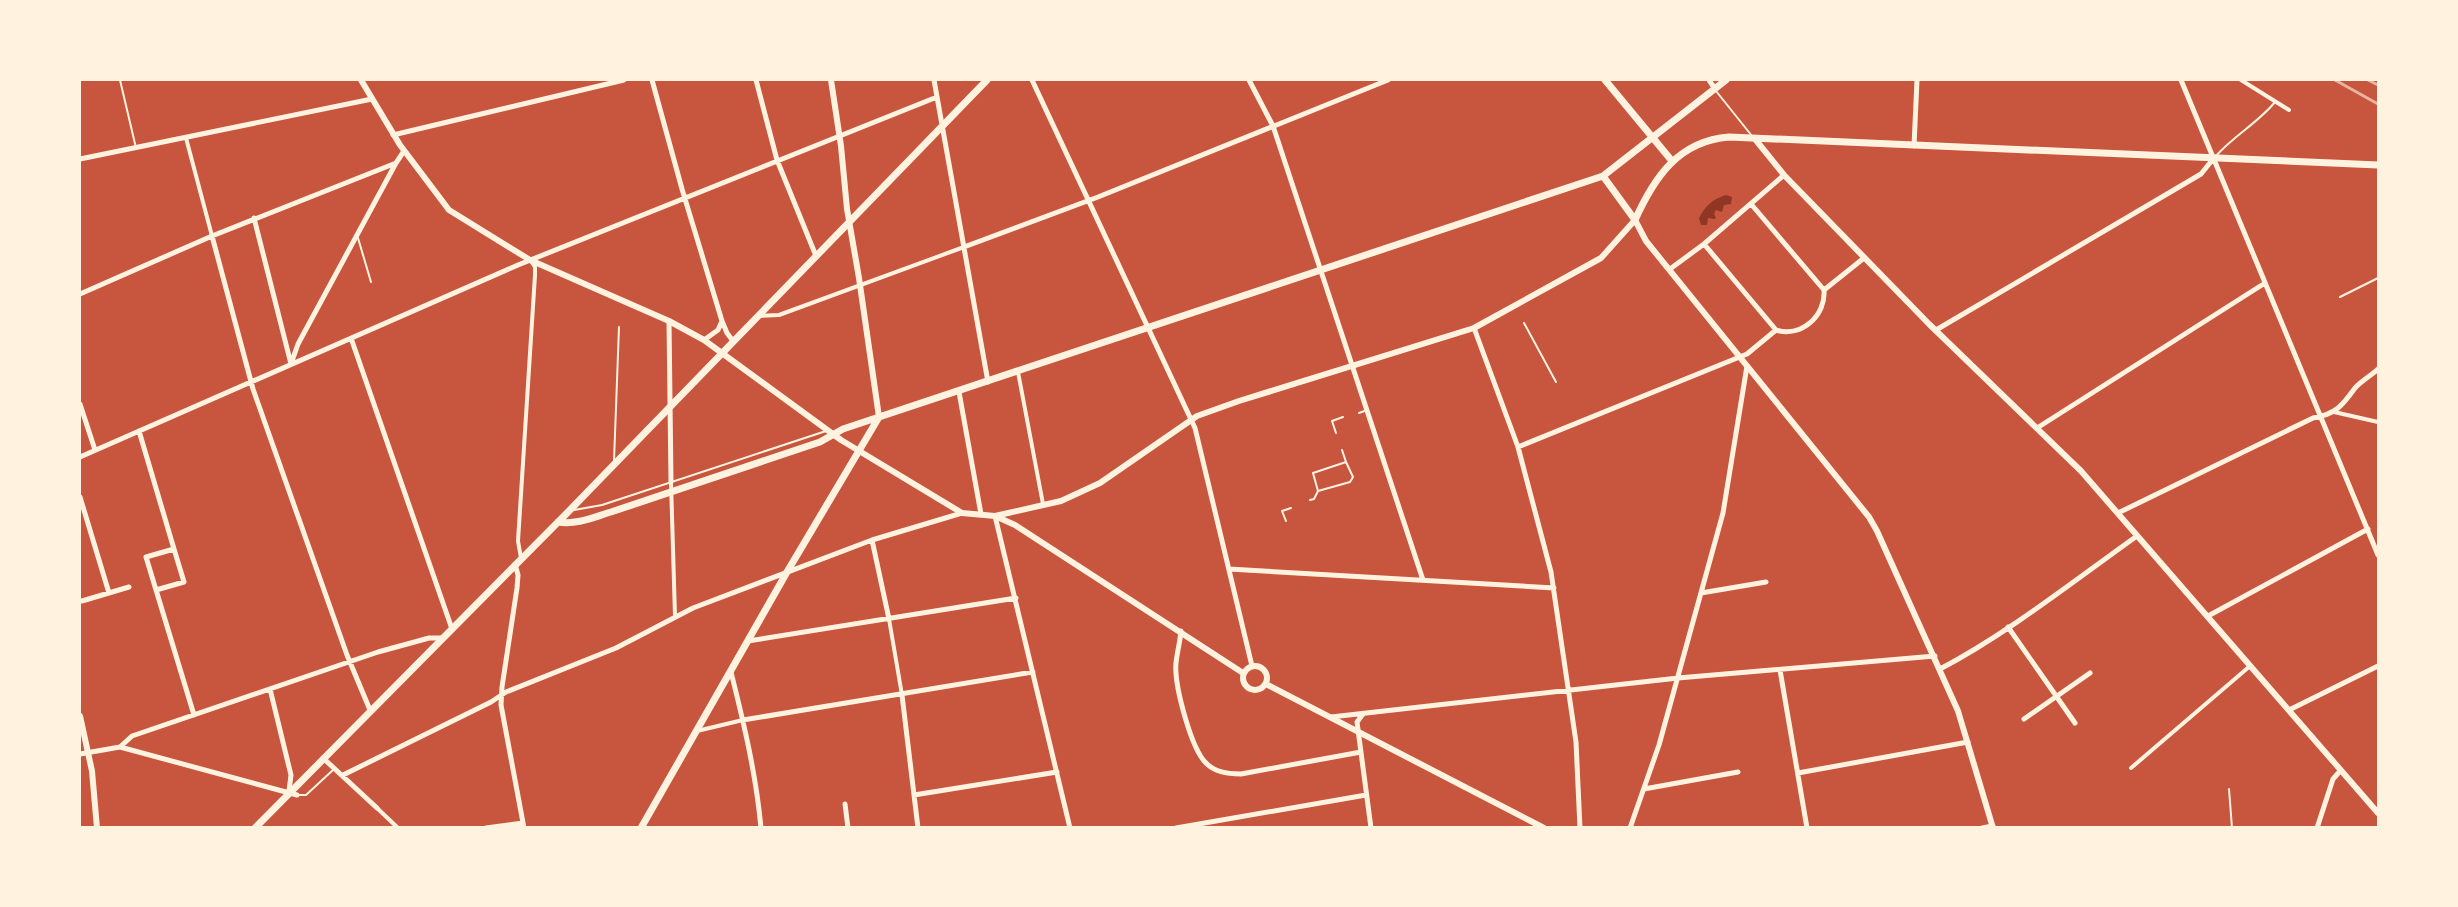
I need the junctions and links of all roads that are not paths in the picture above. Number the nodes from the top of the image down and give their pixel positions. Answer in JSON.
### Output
{"nodes":[{"id":1,"x":120,"y":80,"type":"edge"},
{"id":2,"x":361,"y":80,"type":"edge"},
{"id":3,"x":624,"y":80,"type":"edge"},
{"id":4,"x":652,"y":80,"type":"edge"},
{"id":5,"x":756,"y":80,"type":"edge"},
{"id":6,"x":831,"y":80,"type":"edge"},
{"id":7,"x":934,"y":80,"type":"edge"},
{"id":8,"x":987,"y":80,"type":"edge"},
{"id":9,"x":1032,"y":80,"type":"edge"},
{"id":10,"x":1249,"y":80,"type":"edge"},
{"id":11,"x":1388,"y":80,"type":"edge"},
{"id":12,"x":1605,"y":80,"type":"edge"},
{"id":13,"x":1709,"y":80,"type":"edge"},
{"id":14,"x":1726,"y":80,"type":"edge"},
{"id":15,"x":1917,"y":80,"type":"edge"},
{"id":16,"x":2181,"y":80,"type":"edge"},
{"id":17,"x":2241,"y":80,"type":"edge"},
{"id":18,"x":609,"y":81,"type":"edge"},
{"id":19,"x":1715,"y":89,"type":"junction"},
{"id":20,"x":937,"y":97,"type":"junction"},
{"id":21,"x":372,"y":99,"type":"junction"},
{"id":22,"x":2276,"y":101,"type":"junction"},
{"id":23,"x":2289,"y":110,"type":"dead end"},
{"id":24,"x":942,"y":126,"type":"junction"},
{"id":25,"x":1273,"y":126,"type":"junction"},
{"id":26,"x":393,"y":135,"type":"junction"},
{"id":27,"x":1652,"y":135,"type":"junction"},
{"id":28,"x":839,"y":136,"type":"junction"},
{"id":29,"x":186,"y":138,"type":"junction"},
{"id":30,"x":1755,"y":139,"type":"junction"},
{"id":31,"x":1914,"y":146,"type":"junction"},
{"id":32,"x":136,"y":148,"type":"junction"},
{"id":33,"x":404,"y":151,"type":"junction"},
{"id":34,"x":80,"y":159,"type":"edge"},
{"id":35,"x":2213,"y":159,"type":"junction"},
{"id":36,"x":777,"y":160,"type":"junction"},
{"id":37,"x":1672,"y":161,"type":"junction"},
{"id":38,"x":396,"y":163,"type":"junction"},
{"id":39,"x":2379,"y":165,"type":"edge"},
{"id":40,"x":1784,"y":175,"type":"junction"},
{"id":41,"x":1603,"y":176,"type":"junction"},
{"id":42,"x":685,"y":197,"type":"junction"},
{"id":43,"x":1088,"y":200,"type":"junction"},
{"id":44,"x":1751,"y":204,"type":"junction"},
{"id":45,"x":254,"y":218,"type":"junction"},
{"id":46,"x":1635,"y":220,"type":"junction"},
{"id":47,"x":851,"y":221,"type":"junction"},
{"id":48,"x":357,"y":235,"type":"junction"},
{"id":49,"x":212,"y":236,"type":"junction"},
{"id":50,"x":1704,"y":244,"type":"junction"},
{"id":51,"x":964,"y":247,"type":"junction"},
{"id":52,"x":816,"y":256,"type":"junction"},
{"id":53,"x":1864,"y":258,"type":"junction"},
{"id":54,"x":530,"y":260,"type":"junction"},
{"id":55,"x":1670,"y":269,"type":"junction"},
{"id":56,"x":1320,"y":270,"type":"junction"},
{"id":57,"x":2379,"y":278,"type":"edge"},
{"id":58,"x":371,"y":282,"type":"dead end"},
{"id":59,"x":2265,"y":283,"type":"junction"},
{"id":60,"x":861,"y":286,"type":"junction"},
{"id":61,"x":1824,"y":290,"type":"junction"},
{"id":62,"x":80,"y":294,"type":"edge"},
{"id":63,"x":2340,"y":297,"type":"dead end"},
{"id":64,"x":758,"y":316,"type":"junction"},
{"id":65,"x":669,"y":321,"type":"junction"},
{"id":66,"x":722,"y":321,"type":"junction"},
{"id":67,"x":1524,"y":323,"type":"dead end"},
{"id":68,"x":619,"y":327,"type":"dead end"},
{"id":69,"x":1146,"y":328,"type":"junction"},
{"id":70,"x":1474,"y":328,"type":"junction"},
{"id":71,"x":1776,"y":330,"type":"junction"},
{"id":72,"x":1936,"y":330,"type":"junction"},
{"id":73,"x":351,"y":338,"type":"junction"},
{"id":74,"x":704,"y":340,"type":"junction"},
{"id":75,"x":733,"y":340,"type":"junction"},
{"id":76,"x":722,"y":352,"type":"junction"},
{"id":77,"x":1740,"y":357,"type":"junction"},
{"id":78,"x":291,"y":364,"type":"junction"},
{"id":79,"x":1352,"y":366,"type":"junction"},
{"id":80,"x":1747,"y":366,"type":"junction"},
{"id":81,"x":2379,"y":369,"type":"edge"},
{"id":82,"x":1018,"y":372,"type":"junction"},
{"id":83,"x":251,"y":382,"type":"junction"},
{"id":84,"x":988,"y":382,"type":"junction"},
{"id":85,"x":1556,"y":382,"type":"dead end"},
{"id":86,"x":959,"y":392,"type":"junction"},
{"id":87,"x":80,"y":404,"type":"edge"},
{"id":88,"x":670,"y":406,"type":"junction"},
{"id":89,"x":1367,"y":410,"type":"junction"},
{"id":90,"x":2334,"y":412,"type":"junction"},
{"id":91,"x":1359,"y":413,"type":"dead end"},
{"id":92,"x":2320,"y":416,"type":"junction"},
{"id":93,"x":879,"y":417,"type":"junction"},
{"id":94,"x":1343,"y":417,"type":"dead end"},
{"id":95,"x":1191,"y":420,"type":"junction"},
{"id":96,"x":2379,"y":422,"type":"edge"},
{"id":97,"x":2037,"y":428,"type":"junction"},
{"id":98,"x":139,"y":431,"type":"junction"},
{"id":99,"x":831,"y":432,"type":"junction"},
{"id":100,"x":1336,"y":433,"type":"dead end"},
{"id":101,"x":1518,"y":447,"type":"junction"},
{"id":102,"x":95,"y":450,"type":"junction"},
{"id":103,"x":1342,"y":450,"type":"dead end"},
{"id":104,"x":860,"y":451,"type":"junction"},
{"id":105,"x":80,"y":457,"type":"edge"},
{"id":106,"x":1346,"y":462,"type":"junction"},
{"id":107,"x":614,"y":464,"type":"junction"},
{"id":108,"x":671,"y":482,"type":"junction"},
{"id":109,"x":672,"y":491,"type":"junction"},
{"id":110,"x":1318,"y":491,"type":"junction"},
{"id":111,"x":80,"y":497,"type":"edge"},
{"id":112,"x":1310,"y":500,"type":"dead end"},
{"id":113,"x":1042,"y":504,"type":"junction"},
{"id":114,"x":1291,"y":508,"type":"dead end"},
{"id":115,"x":570,"y":510,"type":"junction"},
{"id":116,"x":962,"y":513,"type":"junction"},
{"id":117,"x":2118,"y":513,"type":"junction"},
{"id":118,"x":981,"y":514,"type":"junction"},
{"id":119,"x":995,"y":516,"type":"junction"},
{"id":120,"x":1286,"y":521,"type":"dead end"},
{"id":121,"x":558,"y":522,"type":"junction"},
{"id":122,"x":2368,"y":529,"type":"junction"},
{"id":123,"x":2137,"y":536,"type":"junction"},
{"id":124,"x":872,"y":540,"type":"junction"},
{"id":125,"x":174,"y":549,"type":"junction"},
{"id":126,"x":2379,"y":555,"type":"edge"},
{"id":127,"x":521,"y":558,"type":"junction"},
{"id":128,"x":515,"y":564,"type":"junction"},
{"id":129,"x":1229,"y":569,"type":"junction"},
{"id":130,"x":787,"y":572,"type":"junction"},
{"id":131,"x":1423,"y":580,"type":"junction"},
{"id":132,"x":1766,"y":582,"type":"dead end"},
{"id":133,"x":129,"y":587,"type":"dead end"},
{"id":134,"x":1554,"y":588,"type":"junction"},
{"id":135,"x":156,"y":590,"type":"junction"},
{"id":136,"x":110,"y":593,"type":"junction"},
{"id":137,"x":1701,"y":593,"type":"junction"},
{"id":138,"x":1016,"y":598,"type":"junction"},
{"id":139,"x":82,"y":601,"type":"dead end"},
{"id":140,"x":675,"y":616,"type":"junction"},
{"id":141,"x":2208,"y":616,"type":"junction"},
{"id":142,"x":889,"y":619,"type":"junction"},
{"id":143,"x":2008,"y":627,"type":"junction"},
{"id":144,"x":452,"y":628,"type":"junction"},
{"id":145,"x":1181,"y":631,"type":"junction"},
{"id":146,"x":441,"y":638,"type":"junction"},
{"id":147,"x":748,"y":641,"type":"junction"},
{"id":148,"x":1935,"y":656,"type":"junction"},
{"id":149,"x":350,"y":662,"type":"junction"},
{"id":150,"x":1252,"y":666,"type":"junction"},
{"id":151,"x":2251,"y":666,"type":"junction"},
{"id":152,"x":2379,"y":666,"type":"edge"},
{"id":153,"x":1940,"y":669,"type":"junction"},
{"id":154,"x":1780,"y":670,"type":"junction"},
{"id":155,"x":731,"y":672,"type":"junction"},
{"id":156,"x":1033,"y":672,"type":"junction"},
{"id":157,"x":1243,"y":673,"type":"junction"},
{"id":158,"x":2090,"y":673,"type":"dead end"},
{"id":159,"x":1678,"y":678,"type":"junction"},
{"id":160,"x":1266,"y":684,"type":"junction"},
{"id":161,"x":270,"y":689,"type":"junction"},
{"id":162,"x":1570,"y":691,"type":"junction"},
{"id":163,"x":902,"y":695,"type":"junction"},
{"id":164,"x":501,"y":696,"type":"junction"},
{"id":165,"x":2056,"y":696,"type":"junction"},
{"id":166,"x":370,"y":710,"type":"junction"},
{"id":167,"x":2289,"y":710,"type":"junction"},
{"id":168,"x":1363,"y":714,"type":"junction"},
{"id":169,"x":194,"y":715,"type":"junction"},
{"id":170,"x":80,"y":716,"type":"edge"},
{"id":171,"x":1331,"y":717,"type":"junction"},
{"id":172,"x":2024,"y":719,"type":"dead end"},
{"id":173,"x":743,"y":720,"type":"junction"},
{"id":174,"x":2075,"y":723,"type":"dead end"},
{"id":175,"x":697,"y":731,"type":"junction"},
{"id":176,"x":1359,"y":734,"type":"junction"},
{"id":177,"x":1968,"y":742,"type":"junction"},
{"id":178,"x":120,"y":747,"type":"junction"},
{"id":179,"x":89,"y":752,"type":"junction"},
{"id":180,"x":1361,"y":752,"type":"junction"},
{"id":181,"x":80,"y":754,"type":"edge"},
{"id":182,"x":322,"y":758,"type":"junction"},
{"id":183,"x":334,"y":768,"type":"junction"},
{"id":184,"x":2131,"y":768,"type":"dead end"},
{"id":185,"x":2341,"y":770,"type":"junction"},
{"id":186,"x":1057,"y":772,"type":"junction"},
{"id":187,"x":1738,"y":772,"type":"dead end"},
{"id":188,"x":1798,"y":773,"type":"junction"},
{"id":189,"x":343,"y":776,"type":"junction"},
{"id":190,"x":1644,"y":789,"type":"junction"},
{"id":191,"x":2229,"y":789,"type":"dead end"},
{"id":192,"x":289,"y":791,"type":"junction"},
{"id":193,"x":297,"y":795,"type":"joint"},
{"id":194,"x":914,"y":795,"type":"junction"},
{"id":195,"x":1366,"y":795,"type":"junction"},
{"id":196,"x":845,"y":804,"type":"dead end"},
{"id":197,"x":377,"y":808,"type":"joint"},
{"id":198,"x":2379,"y":813,"type":"edge"},
{"id":199,"x":524,"y":825,"type":"edge"},
{"id":200,"x":1993,"y":827,"type":"edge"},
{"id":201,"x":98,"y":828,"type":"edge"},
{"id":202,"x":255,"y":828,"type":"edge"},
{"id":203,"x":398,"y":828,"type":"edge"},
{"id":204,"x":486,"y":828,"type":"edge"},
{"id":205,"x":641,"y":828,"type":"edge"},
{"id":206,"x":761,"y":828,"type":"edge"},
{"id":207,"x":848,"y":828,"type":"edge"},
{"id":208,"x":918,"y":828,"type":"edge"},
{"id":209,"x":1070,"y":828,"type":"edge"},
{"id":210,"x":1176,"y":828,"type":"edge"},
{"id":211,"x":1371,"y":828,"type":"edge"},
{"id":212,"x":1544,"y":828,"type":"edge"},
{"id":213,"x":1580,"y":828,"type":"edge"},
{"id":214,"x":1630,"y":828,"type":"edge"},
{"id":215,"x":1808,"y":828,"type":"edge"},
{"id":216,"x":1982,"y":828,"type":"edge"},
{"id":217,"x":2232,"y":828,"type":"edge"},
{"id":218,"x":2317,"y":828,"type":"edge"}],
"edges":[{"from":1,"to":32,"type":"lane"},
{"from":2,"to":21,"type":"street"},
{"from":3,"to":18,"type":"street"},
{"from":4,"to":42,"type":"street"},
{"from":5,"to":36,"type":"street"},
{"from":6,"to":28,"type":"street"},
{"from":7,"to":20,"type":"street"},
{"from":8,"to":24,"type":"main road"},
{"from":9,"to":43,"type":"street"},
{"from":10,"to":25,"type":"street"},
{"from":11,"to":25,"type":"street"},
{"from":12,"to":27,"type":"main road"},
{"from":13,"to":19,"type":"street"},
{"from":14,"to":19,"type":"main road"},
{"from":15,"to":31,"type":"street"},
{"from":16,"to":35,"type":"street"},
{"from":17,"to":22,"type":"street"},
{"from":18,"to":26,"type":"street"},
{"from":19,"to":27,"type":"main road"},
{"from":19,"to":30,"type":"lane"},
{"from":20,"to":24,"type":"street"},
{"from":20,"to":28,"type":"street"},
{"from":21,"to":26,"type":"street"},
{"from":21,"to":29,"type":"street"},
{"from":22,"to":23,"type":"street"},
{"from":22,"to":35,"type":"lane"},
{"from":24,"to":47,"type":"main road"},
{"from":24,"to":51,"type":"street"},
{"from":25,"to":43,"type":"street"},
{"from":25,"to":56,"type":"street"},
{"from":26,"to":33,"type":"street"},
{"from":27,"to":37,"type":"main road"},
{"from":27,"to":41,"type":"main road"},
{"from":28,"to":36,"type":"street"},
{"from":28,"to":47,"type":"street"},
{"from":29,"to":32,"type":"street"},
{"from":29,"to":49,"type":"street"},
{"from":30,"to":31,"type":"main road"},
{"from":30,"to":37,"type":"main road"},
{"from":30,"to":40,"type":"street"},
{"from":31,"to":35,"type":"main road"},
{"from":32,"to":34,"type":"street"},
{"from":33,"to":38,"type":"street"},
{"from":33,"to":54,"type":"street"},
{"from":35,"to":39,"type":"main road"},
{"from":35,"to":59,"type":"street"},
{"from":35,"to":72,"type":"street"},
{"from":36,"to":42,"type":"street"},
{"from":36,"to":52,"type":"street"},
{"from":37,"to":46,"type":"main road"},
{"from":38,"to":45,"type":"street"},
{"from":38,"to":48,"type":"street"},
{"from":40,"to":44,"type":"street"},
{"from":40,"to":53,"type":"street"},
{"from":41,"to":46,"type":"main road"},
{"from":41,"to":56,"type":"main road"},
{"from":42,"to":54,"type":"street"},
{"from":42,"to":66,"type":"street"},
{"from":43,"to":51,"type":"street"},
{"from":43,"to":69,"type":"street"},
{"from":44,"to":50,"type":"street"},
{"from":44,"to":61,"type":"street"},
{"from":45,"to":49,"type":"street"},
{"from":45,"to":78,"type":"street"},
{"from":46,"to":55,"type":"street"},
{"from":46,"to":70,"type":"street"},
{"from":47,"to":52,"type":"main road"},
{"from":47,"to":60,"type":"street"},
{"from":48,"to":58,"type":"lane"},
{"from":48,"to":78,"type":"street"},
{"from":49,"to":62,"type":"street"},
{"from":49,"to":83,"type":"street"},
{"from":50,"to":55,"type":"street"},
{"from":50,"to":71,"type":"street"},
{"from":51,"to":60,"type":"street"},
{"from":51,"to":84,"type":"street"},
{"from":52,"to":64,"type":"main road"},
{"from":53,"to":61,"type":"street"},
{"from":53,"to":72,"type":"street"},
{"from":54,"to":65,"type":"street"},
{"from":54,"to":73,"type":"street"},
{"from":54,"to":127,"type":"street"},
{"from":55,"to":77,"type":"street"},
{"from":56,"to":69,"type":"main road"},
{"from":56,"to":79,"type":"street"},
{"from":57,"to":63,"type":"lane"},
{"from":59,"to":92,"type":"street"},
{"from":59,"to":97,"type":"street"},
{"from":60,"to":64,"type":"street"},
{"from":60,"to":93,"type":"street"},
{"from":61,"to":71,"type":"street"},
{"from":64,"to":75,"type":"main road"},
{"from":65,"to":74,"type":"street"},
{"from":65,"to":88,"type":"street"},
{"from":66,"to":74,"type":"street"},
{"from":66,"to":75,"type":"street"},
{"from":67,"to":85,"type":"lane"},
{"from":68,"to":107,"type":"lane"},
{"from":69,"to":82,"type":"main road"},
{"from":69,"to":95,"type":"street"},
{"from":70,"to":79,"type":"street"},
{"from":70,"to":101,"type":"street"},
{"from":71,"to":77,"type":"street"},
{"from":72,"to":97,"type":"street"},
{"from":73,"to":78,"type":"street"},
{"from":73,"to":144,"type":"street"},
{"from":74,"to":76,"type":"street"},
{"from":75,"to":76,"type":"main road"},
{"from":76,"to":88,"type":"main road"},
{"from":76,"to":99,"type":"street"},
{"from":77,"to":80,"type":"street"},
{"from":77,"to":101,"type":"street"},
{"from":78,"to":83,"type":"street"},
{"from":79,"to":89,"type":"street"},
{"from":79,"to":95,"type":"street"},
{"from":80,"to":137,"type":"street"},
{"from":80,"to":148,"type":"street"},
{"from":81,"to":90,"type":"street"},
{"from":82,"to":84,"type":"main road"},
{"from":82,"to":113,"type":"street"},
{"from":83,"to":98,"type":"street"},
{"from":83,"to":149,"type":"street"},
{"from":84,"to":86,"type":"main road"},
{"from":86,"to":93,"type":"main road"},
{"from":86,"to":118,"type":"street"},
{"from":87,"to":102,"type":"street"},
{"from":88,"to":107,"type":"main road"},
{"from":88,"to":108,"type":"street"},
{"from":89,"to":91,"type":"lane"},
{"from":89,"to":131,"type":"street"},
{"from":90,"to":92,"type":"street"},
{"from":90,"to":96,"type":"street"},
{"from":92,"to":117,"type":"street"},
{"from":92,"to":122,"type":"street"},
{"from":93,"to":99,"type":"main road"},
{"from":93,"to":104,"type":"main road"},
{"from":94,"to":100,"type":"lane"},
{"from":95,"to":113,"type":"street"},
{"from":95,"to":129,"type":"street"},
{"from":97,"to":117,"type":"street"},
{"from":98,"to":102,"type":"street"},
{"from":98,"to":125,"type":"street"},
{"from":99,"to":104,"type":"street"},
{"from":99,"to":108,"type":"lane"},
{"from":99,"to":109,"type":"main road"},
{"from":101,"to":134,"type":"street"},
{"from":102,"to":105,"type":"street"},
{"from":103,"to":106,"type":"lane"},
{"from":104,"to":116,"type":"street"},
{"from":104,"to":130,"type":"main road"},
{"from":106,"to":110,"type":"lane"},
{"from":106,"to":110,"type":"lane"},
{"from":107,"to":115,"type":"main road"},
{"from":108,"to":109,"type":"street"},
{"from":108,"to":115,"type":"lane"},
{"from":109,"to":121,"type":"main road"},
{"from":109,"to":140,"type":"street"},
{"from":110,"to":112,"type":"lane"},
{"from":111,"to":136,"type":"street"},
{"from":113,"to":119,"type":"street"},
{"from":114,"to":120,"type":"lane"},
{"from":115,"to":121,"type":"main road"},
{"from":116,"to":118,"type":"street"},
{"from":116,"to":124,"type":"street"},
{"from":117,"to":123,"type":"street"},
{"from":118,"to":119,"type":"street"},
{"from":119,"to":138,"type":"street"},
{"from":119,"to":145,"type":"street"},
{"from":121,"to":127,"type":"main road"},
{"from":122,"to":126,"type":"street"},
{"from":122,"to":141,"type":"street"},
{"from":123,"to":141,"type":"street"},
{"from":123,"to":143,"type":"street"},
{"from":124,"to":130,"type":"street"},
{"from":124,"to":142,"type":"street"},
{"from":125,"to":135,"type":"street"},
{"from":125,"to":135,"type":"street"},
{"from":127,"to":128,"type":"main road"},
{"from":128,"to":144,"type":"main road"},
{"from":128,"to":164,"type":"street"},
{"from":129,"to":131,"type":"street"},
{"from":129,"to":150,"type":"street"},
{"from":130,"to":140,"type":"street"},
{"from":130,"to":147,"type":"main road"},
{"from":131,"to":134,"type":"street"},
{"from":132,"to":137,"type":"street"},
{"from":133,"to":136,"type":"street"},
{"from":134,"to":162,"type":"street"},
{"from":135,"to":169,"type":"street"},
{"from":136,"to":139,"type":"street"},
{"from":137,"to":159,"type":"street"},
{"from":138,"to":142,"type":"street"},
{"from":138,"to":156,"type":"street"},
{"from":140,"to":164,"type":"street"},
{"from":141,"to":151,"type":"street"},
{"from":142,"to":147,"type":"street"},
{"from":142,"to":163,"type":"street"},
{"from":143,"to":153,"type":"street"},
{"from":143,"to":165,"type":"street"},
{"from":144,"to":146,"type":"main road"},
{"from":145,"to":157,"type":"street"},
{"from":145,"to":180,"type":"street"},
{"from":146,"to":149,"type":"street"},
{"from":146,"to":166,"type":"main road"},
{"from":147,"to":155,"type":"main road"},
{"from":148,"to":153,"type":"street"},
{"from":148,"to":154,"type":"street"},
{"from":149,"to":161,"type":"street"},
{"from":149,"to":166,"type":"street"},
{"from":150,"to":157,"type":"street"},
{"from":150,"to":160,"type":"street"},
{"from":151,"to":167,"type":"street"},
{"from":151,"to":184,"type":"street"},
{"from":152,"to":167,"type":"street"},
{"from":153,"to":177,"type":"street"},
{"from":154,"to":159,"type":"street"},
{"from":154,"to":188,"type":"street"},
{"from":155,"to":173,"type":"street"},
{"from":155,"to":175,"type":"main road"},
{"from":156,"to":163,"type":"street"},
{"from":156,"to":186,"type":"street"},
{"from":157,"to":160,"type":"street"},
{"from":158,"to":165,"type":"street"},
{"from":159,"to":162,"type":"street"},
{"from":159,"to":190,"type":"street"},
{"from":160,"to":171,"type":"street"},
{"from":161,"to":169,"type":"street"},
{"from":161,"to":192,"type":"street"},
{"from":162,"to":168,"type":"street"},
{"from":162,"to":213,"type":"street"},
{"from":163,"to":173,"type":"street"},
{"from":163,"to":194,"type":"street"},
{"from":164,"to":189,"type":"street"},
{"from":164,"to":199,"type":"street"},
{"from":165,"to":172,"type":"street"},
{"from":165,"to":174,"type":"street"},
{"from":166,"to":182,"type":"main road"},
{"from":167,"to":185,"type":"street"},
{"from":168,"to":171,"type":"street"},
{"from":168,"to":176,"type":"street"},
{"from":169,"to":178,"type":"street"},
{"from":170,"to":179,"type":"street"},
{"from":171,"to":176,"type":"street"},
{"from":173,"to":175,"type":"street"},
{"from":173,"to":206,"type":"street"},
{"from":175,"to":205,"type":"main road"},
{"from":176,"to":180,"type":"street"},
{"from":176,"to":212,"type":"street"},
{"from":177,"to":188,"type":"street"},
{"from":177,"to":200,"type":"street"},
{"from":178,"to":179,"type":"street"},
{"from":178,"to":192,"type":"street"},
{"from":179,"to":181,"type":"street"},
{"from":179,"to":201,"type":"street"},
{"from":180,"to":195,"type":"street"},
{"from":182,"to":183,"type":"street"},
{"from":182,"to":192,"type":"main road"},
{"from":183,"to":189,"type":"street"},
{"from":183,"to":193,"type":"lane"},
{"from":185,"to":198,"type":"street"},
{"from":185,"to":218,"type":"street"},
{"from":186,"to":194,"type":"street"},
{"from":186,"to":209,"type":"street"},
{"from":187,"to":190,"type":"street"},
{"from":188,"to":215,"type":"street"},
{"from":189,"to":197,"type":"street"},
{"from":190,"to":214,"type":"street"},
{"from":191,"to":217,"type":"lane"},
{"from":192,"to":193,"type":"street"},
{"from":192,"to":202,"type":"main road"},
{"from":194,"to":208,"type":"street"},
{"from":195,"to":210,"type":"street"},
{"from":195,"to":211,"type":"street"},
{"from":196,"to":207,"type":"street"},
{"from":197,"to":203,"type":"street"},
{"from":199,"to":204,"type":"street"},
{"from":200,"to":216,"type":"street"}]}
